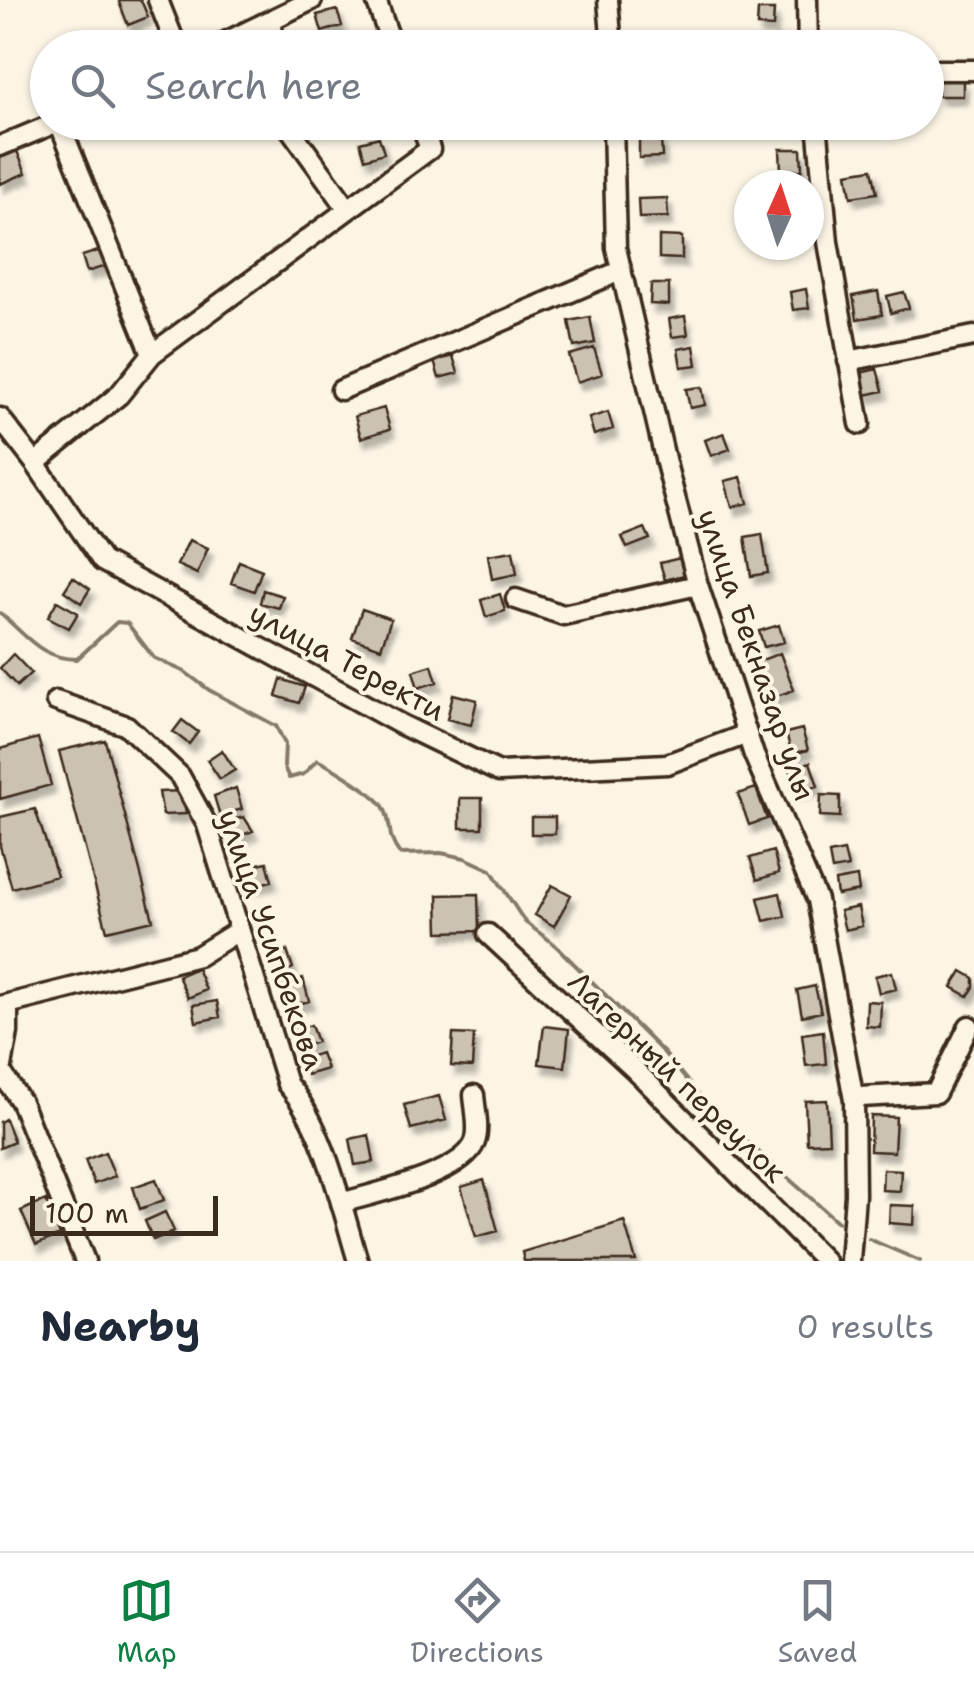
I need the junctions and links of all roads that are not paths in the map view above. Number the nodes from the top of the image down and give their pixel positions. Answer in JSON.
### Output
{"nodes":[{"id":1,"x":158,"y":0,"type":"edge"},
{"id":2,"x":312,"y":0,"type":"edge"},
{"id":3,"x":376,"y":0,"type":"edge"},
{"id":4,"x":608,"y":0,"type":"edge"},
{"id":5,"x":807,"y":0,"type":"edge"},
{"id":6,"x":272,"y":20,"type":"junction"},
{"id":7,"x":170,"y":30,"type":"edge"},
{"id":8,"x":251,"y":30,"type":"edge"},
{"id":9,"x":273,"y":30,"type":"edge"},
{"id":10,"x":387,"y":30,"type":"edge"},
{"id":11,"x":610,"y":30,"type":"edge"},
{"id":12,"x":808,"y":30,"type":"edge"},
{"id":13,"x":944,"y":70,"type":"edge"},
{"id":14,"x":974,"y":70,"type":"edge"},
{"id":15,"x":30,"y":134,"type":"edge"},
{"id":16,"x":66,"y":140,"type":"edge"},
{"id":17,"x":298,"y":140,"type":"edge"},
{"id":18,"x":427,"y":140,"type":"edge"},
{"id":19,"x":613,"y":140,"type":"edge"},
{"id":20,"x":819,"y":140,"type":"edge"},
{"id":21,"x":0,"y":146,"type":"edge"},
{"id":22,"x":348,"y":208,"type":"junction"},
{"id":23,"x":620,"y":270,"type":"junction"},
{"id":24,"x":974,"y":336,"type":"edge"},
{"id":25,"x":152,"y":354,"type":"junction"},
{"id":26,"x":848,"y":361,"type":"junction"},
{"id":27,"x":341,"y":390,"type":"dead end"},
{"id":28,"x":0,"y":418,"type":"edge"},
{"id":29,"x":860,"y":424,"type":"dead end"},
{"id":30,"x":35,"y":462,"type":"junction"},
{"id":31,"x":698,"y":585,"type":"junction"},
{"id":32,"x":516,"y":599,"type":"dead end"},
{"id":33,"x":56,"y":700,"type":"dead end"},
{"id":34,"x":747,"y":734,"type":"junction"},
{"id":35,"x":238,"y":931,"type":"junction"},
{"id":36,"x":488,"y":934,"type":"dead end"},
{"id":37,"x":4,"y":1005,"type":"edge"},
{"id":38,"x":968,"y":1026,"type":"dead end"},
{"id":39,"x":1,"y":1072,"type":"edge"},
{"id":40,"x":474,"y":1095,"type":"dead end"},
{"id":41,"x":854,"y":1100,"type":"junction"},
{"id":42,"x":340,"y":1203,"type":"junction"},
{"id":43,"x":85,"y":1261,"type":"edge"},
{"id":44,"x":358,"y":1261,"type":"edge"},
{"id":45,"x":825,"y":1261,"type":"edge"},
{"id":46,"x":850,"y":1261,"type":"edge"}],
"edges":[{"from":1,"to":7,"type":"street"},
{"from":2,"to":6,"type":"street"},
{"from":3,"to":10,"type":"street"},
{"from":4,"to":11,"type":"street"},
{"from":5,"to":12,"type":"street"},
{"from":6,"to":8,"type":"street"},
{"from":6,"to":9,"type":"street"},
{"from":13,"to":14,"type":"street"},
{"from":15,"to":21,"type":"street"},
{"from":16,"to":25,"type":"street"},
{"from":17,"to":22,"type":"street"},
{"from":18,"to":22,"type":"street"},
{"from":19,"to":23,"type":"street","name":"улица Бекназар улы"},
{"from":20,"to":26,"type":"street"},
{"from":22,"to":25,"type":"street"},
{"from":23,"to":27,"type":"street"},
{"from":23,"to":31,"type":"street","name":"улица Бекназар улы"},
{"from":24,"to":26,"type":"street"},
{"from":25,"to":30,"type":"street"},
{"from":26,"to":29,"type":"street"},
{"from":28,"to":30,"type":"street","name":"улица Теректи"},
{"from":30,"to":34,"type":"street","name":"улица Теректи"},
{"from":31,"to":32,"type":"street"},
{"from":31,"to":34,"type":"street","name":"улица Бекназар улы"},
{"from":33,"to":35,"type":"street","name":"улица Усипбекова"},
{"from":34,"to":41,"type":"street","name":"улица Бекназар улы"},
{"from":35,"to":37,"type":"street"},
{"from":35,"to":42,"type":"street","name":"улица Усипбекова"},
{"from":36,"to":45,"type":"street","name":"Лагерный переулок"},
{"from":37,"to":39,"type":"street"},
{"from":38,"to":41,"type":"street"},
{"from":39,"to":43,"type":"street"},
{"from":40,"to":42,"type":"street"},
{"from":41,"to":46,"type":"street","name":"улица Бекназар улы"},
{"from":42,"to":44,"type":"street","name":"улица Усипбекова"}]}
